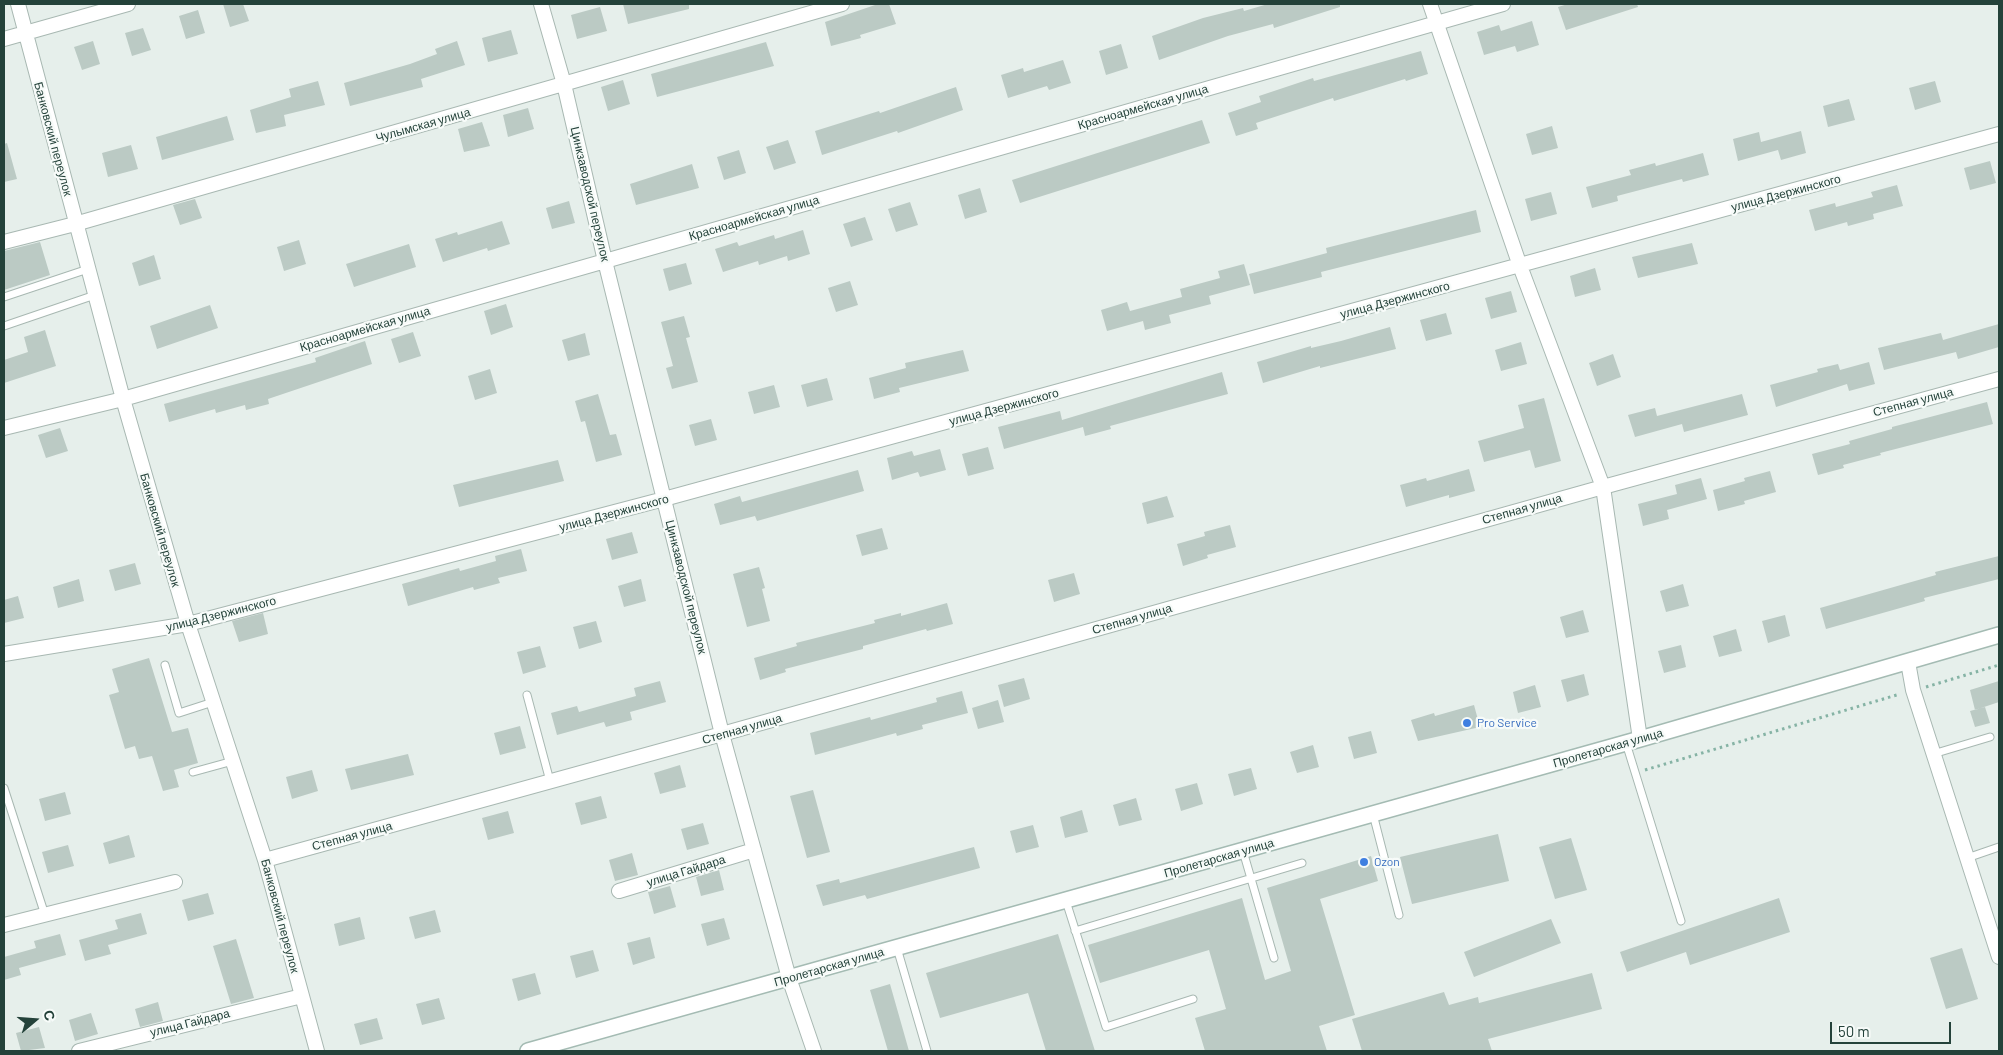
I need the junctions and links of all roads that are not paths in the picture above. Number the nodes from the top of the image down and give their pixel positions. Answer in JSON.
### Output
{"nodes":[{"id":1,"x":18,"y":4,"type":"edge"},
{"id":2,"x":128,"y":4,"type":"edge"},
{"id":3,"x":540,"y":4,"type":"edge"},
{"id":4,"x":842,"y":4,"type":"edge"},
{"id":5,"x":1430,"y":4,"type":"edge"},
{"id":6,"x":1503,"y":4,"type":"edge"},
{"id":7,"x":1435,"y":23,"type":"junction"},
{"id":8,"x":25,"y":33,"type":"junction"},
{"id":9,"x":4,"y":39,"type":"edge"},
{"id":10,"x":564,"y":84,"type":"junction"},
{"id":11,"x":1999,"y":134,"type":"edge"},
{"id":12,"x":76,"y":224,"type":"junction"},
{"id":13,"x":4,"y":242,"type":"edge"},
{"id":14,"x":605,"y":261,"type":"junction"},
{"id":15,"x":1520,"y":266,"type":"junction"},
{"id":16,"x":88,"y":269,"type":"junction"},
{"id":17,"x":94,"y":295,"type":"junction"},
{"id":18,"x":4,"y":297,"type":"edge"},
{"id":19,"x":4,"y":326,"type":"edge"},
{"id":20,"x":1999,"y":379,"type":"edge"},
{"id":21,"x":123,"y":398,"type":"junction"},
{"id":22,"x":4,"y":428,"type":"edge"},
{"id":23,"x":1603,"y":487,"type":"junction"},
{"id":24,"x":664,"y":499,"type":"junction"},
{"id":25,"x":188,"y":624,"type":"junction"},
{"id":26,"x":1999,"y":635,"type":"edge"},
{"id":27,"x":4,"y":654,"type":"edge"},
{"id":28,"x":1908,"y":662,"type":"junction"},
{"id":29,"x":165,"y":665,"type":"dead end"},
{"id":30,"x":527,"y":695,"type":"dead end"},
{"id":31,"x":213,"y":702,"type":"junction"},
{"id":32,"x":722,"y":734,"type":"junction"},
{"id":33,"x":1990,"y":737,"type":"dead end"},
{"id":34,"x":1633,"y":741,"type":"junction"},
{"id":35,"x":1933,"y":754,"type":"junction"},
{"id":36,"x":233,"y":761,"type":"junction"},
{"id":37,"x":193,"y":772,"type":"dead end"},
{"id":38,"x":550,"y":781,"type":"junction"},
{"id":39,"x":4,"y":788,"type":"edge"},
{"id":40,"x":1373,"y":814,"type":"junction"},
{"id":41,"x":1999,"y":847,"type":"edge"},
{"id":42,"x":754,"y":850,"type":"junction"},
{"id":43,"x":1243,"y":851,"type":"junction"},
{"id":44,"x":1967,"y":858,"type":"junction"},
{"id":45,"x":265,"y":860,"type":"junction"},
{"id":46,"x":1302,"y":864,"type":"dead end"},
{"id":47,"x":1251,"y":879,"type":"junction"},
{"id":48,"x":175,"y":882,"type":"dead end"},
{"id":49,"x":619,"y":892,"type":"dead end"},
{"id":50,"x":1066,"y":900,"type":"junction"},
{"id":51,"x":45,"y":915,"type":"junction"},
{"id":52,"x":1399,"y":915,"type":"dead end"},
{"id":53,"x":1681,"y":922,"type":"dead end"},
{"id":54,"x":4,"y":925,"type":"edge"},
{"id":55,"x":1075,"y":931,"type":"junction"},
{"id":56,"x":896,"y":948,"type":"junction"},
{"id":57,"x":1999,"y":957,"type":"edge"},
{"id":58,"x":1274,"y":958,"type":"dead end"},
{"id":59,"x":789,"y":978,"type":"junction"},
{"id":60,"x":302,"y":996,"type":"junction"},
{"id":61,"x":1193,"y":999,"type":"dead end"},
{"id":62,"x":79,"y":1051,"type":"edge"},
{"id":63,"x":317,"y":1051,"type":"edge"},
{"id":64,"x":528,"y":1051,"type":"edge"},
{"id":65,"x":814,"y":1051,"type":"edge"},
{"id":66,"x":927,"y":1051,"type":"edge"}],
"edges":[{"from":1,"to":8,"type":"street","name":"Банковский переулок"},
{"from":2,"to":8,"type":"street"},
{"from":3,"to":10,"type":"street","name":"Цинкзаводской переулок"},
{"from":4,"to":10,"type":"street","name":"Чулымская улица"},
{"from":5,"to":7,"type":"street"},
{"from":6,"to":7,"type":"street","name":"Красноармейская улица"},
{"from":7,"to":14,"type":"street","name":"Красноармейская улица"},
{"from":7,"to":15,"type":"street"},
{"from":8,"to":9,"type":"street"},
{"from":8,"to":12,"type":"street","name":"Банковский переулок"},
{"from":10,"to":12,"type":"street","name":"Чулымская улица"},
{"from":10,"to":14,"type":"street","name":"Цинкзаводской переулок"},
{"from":11,"to":15,"type":"street","name":"улица Дзержинского"},
{"from":12,"to":13,"type":"street","name":"Чулымская улица"},
{"from":12,"to":16,"type":"street","name":"Банковский переулок"},
{"from":14,"to":21,"type":"street","name":"Красноармейская улица"},
{"from":14,"to":24,"type":"street","name":"Цинкзаводской переулок"},
{"from":15,"to":23,"type":"street"},
{"from":15,"to":24,"type":"street","name":"улица Дзержинского"},
{"from":16,"to":17,"type":"street","name":"Банковский переулок"},
{"from":16,"to":18,"type":"lane"},
{"from":17,"to":19,"type":"lane"},
{"from":17,"to":21,"type":"street","name":"Банковский переулок"},
{"from":20,"to":23,"type":"street","name":"Степная улица"},
{"from":21,"to":22,"type":"street","name":"Красноармейская улица"},
{"from":21,"to":25,"type":"street","name":"Банковский переулок"},
{"from":23,"to":32,"type":"street","name":"Степная улица"},
{"from":23,"to":34,"type":"street"},
{"from":24,"to":25,"type":"street","name":"улица Дзержинского"},
{"from":24,"to":32,"type":"street","name":"Цинкзаводской переулок"},
{"from":25,"to":27,"type":"street","name":"улица Дзержинского"},
{"from":25,"to":31,"type":"street","name":"Банковский переулок"},
{"from":26,"to":28,"type":"main road","name":"Пролетарская улица"},
{"from":28,"to":34,"type":"main road","name":"Пролетарская улица"},
{"from":28,"to":35,"type":"street"},
{"from":29,"to":31,"type":"lane"},
{"from":30,"to":38,"type":"lane"},
{"from":31,"to":36,"type":"street","name":"Банковский переулок"},
{"from":32,"to":38,"type":"street","name":"Степная улица"},
{"from":32,"to":42,"type":"street","name":"Цинкзаводской переулок"},
{"from":33,"to":35,"type":"lane"},
{"from":34,"to":40,"type":"main road","name":"Пролетарская улица"},
{"from":34,"to":53,"type":"lane"},
{"from":35,"to":44,"type":"street"},
{"from":36,"to":37,"type":"lane"},
{"from":36,"to":45,"type":"street","name":"Банковский переулок"},
{"from":38,"to":45,"type":"street","name":"Степная улица"},
{"from":39,"to":51,"type":"lane"},
{"from":40,"to":43,"type":"main road","name":"Пролетарская улица"},
{"from":40,"to":52,"type":"lane"},
{"from":41,"to":44,"type":"lane"},
{"from":42,"to":49,"type":"street","name":"улица Гайдара"},
{"from":42,"to":59,"type":"street","name":"Цинкзаводской переулок"},
{"from":43,"to":47,"type":"lane"},
{"from":43,"to":50,"type":"main road","name":"Пролетарская улица"},
{"from":44,"to":57,"type":"street"},
{"from":45,"to":60,"type":"street","name":"Банковский переулок"},
{"from":46,"to":47,"type":"lane"},
{"from":47,"to":55,"type":"lane"},
{"from":47,"to":58,"type":"lane"},
{"from":48,"to":51,"type":"street"},
{"from":50,"to":55,"type":"lane"},
{"from":50,"to":56,"type":"main road","name":"Пролетарская улица"},
{"from":51,"to":54,"type":"street"},
{"from":55,"to":61,"type":"lane"},
{"from":56,"to":59,"type":"main road","name":"Пролетарская улица"},
{"from":56,"to":66,"type":"lane"},
{"from":59,"to":64,"type":"main road","name":"Пролетарская улица"},
{"from":59,"to":65,"type":"street","name":"Цинкзаводской переулок"},
{"from":60,"to":62,"type":"street","name":"улица Гайдара"},
{"from":60,"to":63,"type":"street","name":"Банковский переулок"}]}
